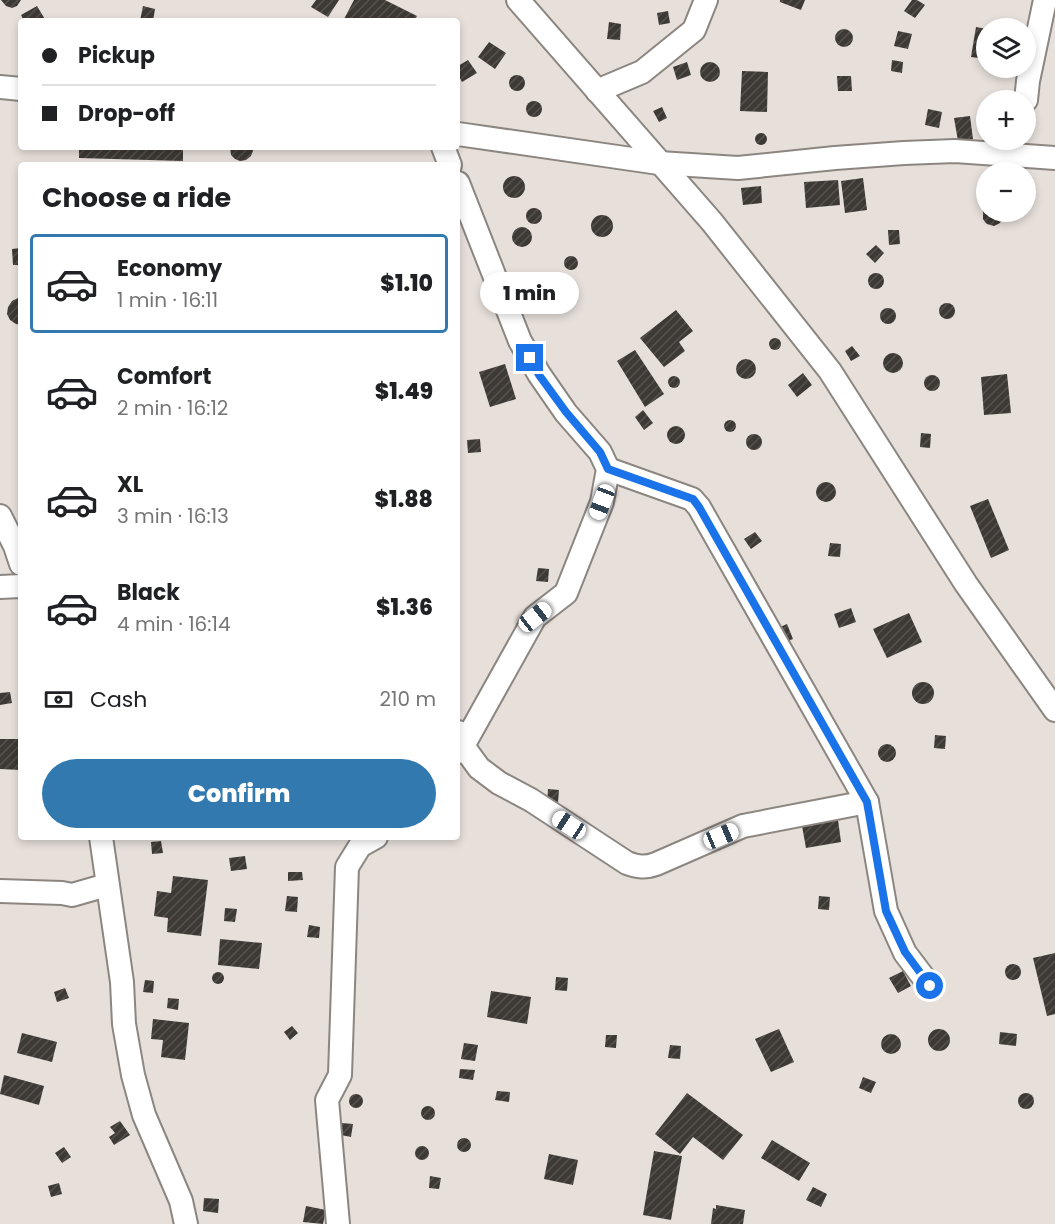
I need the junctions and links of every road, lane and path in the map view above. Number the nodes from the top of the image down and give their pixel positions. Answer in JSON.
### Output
{"nodes":[{"id":1,"x":518,"y":0,"type":"edge"},
{"id":2,"x":706,"y":0,"type":"edge"},
{"id":3,"x":1045,"y":0,"type":"edge"},
{"id":4,"x":0,"y":87,"type":"edge"},
{"id":5,"x":18,"y":89,"type":"edge"},
{"id":6,"x":1027,"y":90,"type":"edge"},
{"id":7,"x":597,"y":91,"type":"junction"},
{"id":8,"x":460,"y":134,"type":"edge"},
{"id":9,"x":976,"y":150,"type":"edge"},
{"id":10,"x":1030,"y":150,"type":"edge"},
{"id":11,"x":1055,"y":158,"type":"edge"},
{"id":12,"x":659,"y":163,"type":"junction"},
{"id":13,"x":460,"y":188,"type":"edge"},
{"id":14,"x":608,"y":469,"type":"junction"},
{"id":15,"x":0,"y":516,"type":"edge"},
{"id":16,"x":18,"y":555,"type":"edge"},
{"id":17,"x":18,"y":586,"type":"edge"},
{"id":18,"x":0,"y":587,"type":"edge"},
{"id":19,"x":1055,"y":710,"type":"edge"},
{"id":20,"x":460,"y":741,"type":"edge"},
{"id":21,"x":460,"y":744,"type":"edge"},
{"id":22,"x":867,"y":802,"type":"junction"},
{"id":23,"x":101,"y":840,"type":"edge"},
{"id":24,"x":371,"y":840,"type":"edge"},
{"id":25,"x":107,"y":885,"type":"junction"},
{"id":26,"x":0,"y":891,"type":"edge"},
{"id":27,"x":930,"y":986,"type":"dead end"},
{"id":28,"x":186,"y":1224,"type":"edge"},
{"id":29,"x":338,"y":1224,"type":"edge"}],
"edges":[{"from":1,"to":7,"type":"street"},
{"from":2,"to":7,"type":"street"},
{"from":3,"to":6,"type":"street"},
{"from":4,"to":5,"type":"street"},
{"from":7,"to":12,"type":"street"},
{"from":8,"to":12,"type":"street"},
{"from":9,"to":12,"type":"street"},
{"from":10,"to":11,"type":"street"},
{"from":12,"to":19,"type":"street"},
{"from":13,"to":14,"type":"street"},
{"from":14,"to":20,"type":"street"},
{"from":14,"to":22,"type":"street"},
{"from":15,"to":16,"type":"street"},
{"from":17,"to":18,"type":"street"},
{"from":21,"to":22,"type":"street"},
{"from":22,"to":27,"type":"street"},
{"from":23,"to":25,"type":"street"},
{"from":24,"to":29,"type":"street"},
{"from":25,"to":26,"type":"street"},
{"from":25,"to":28,"type":"street"}]}
